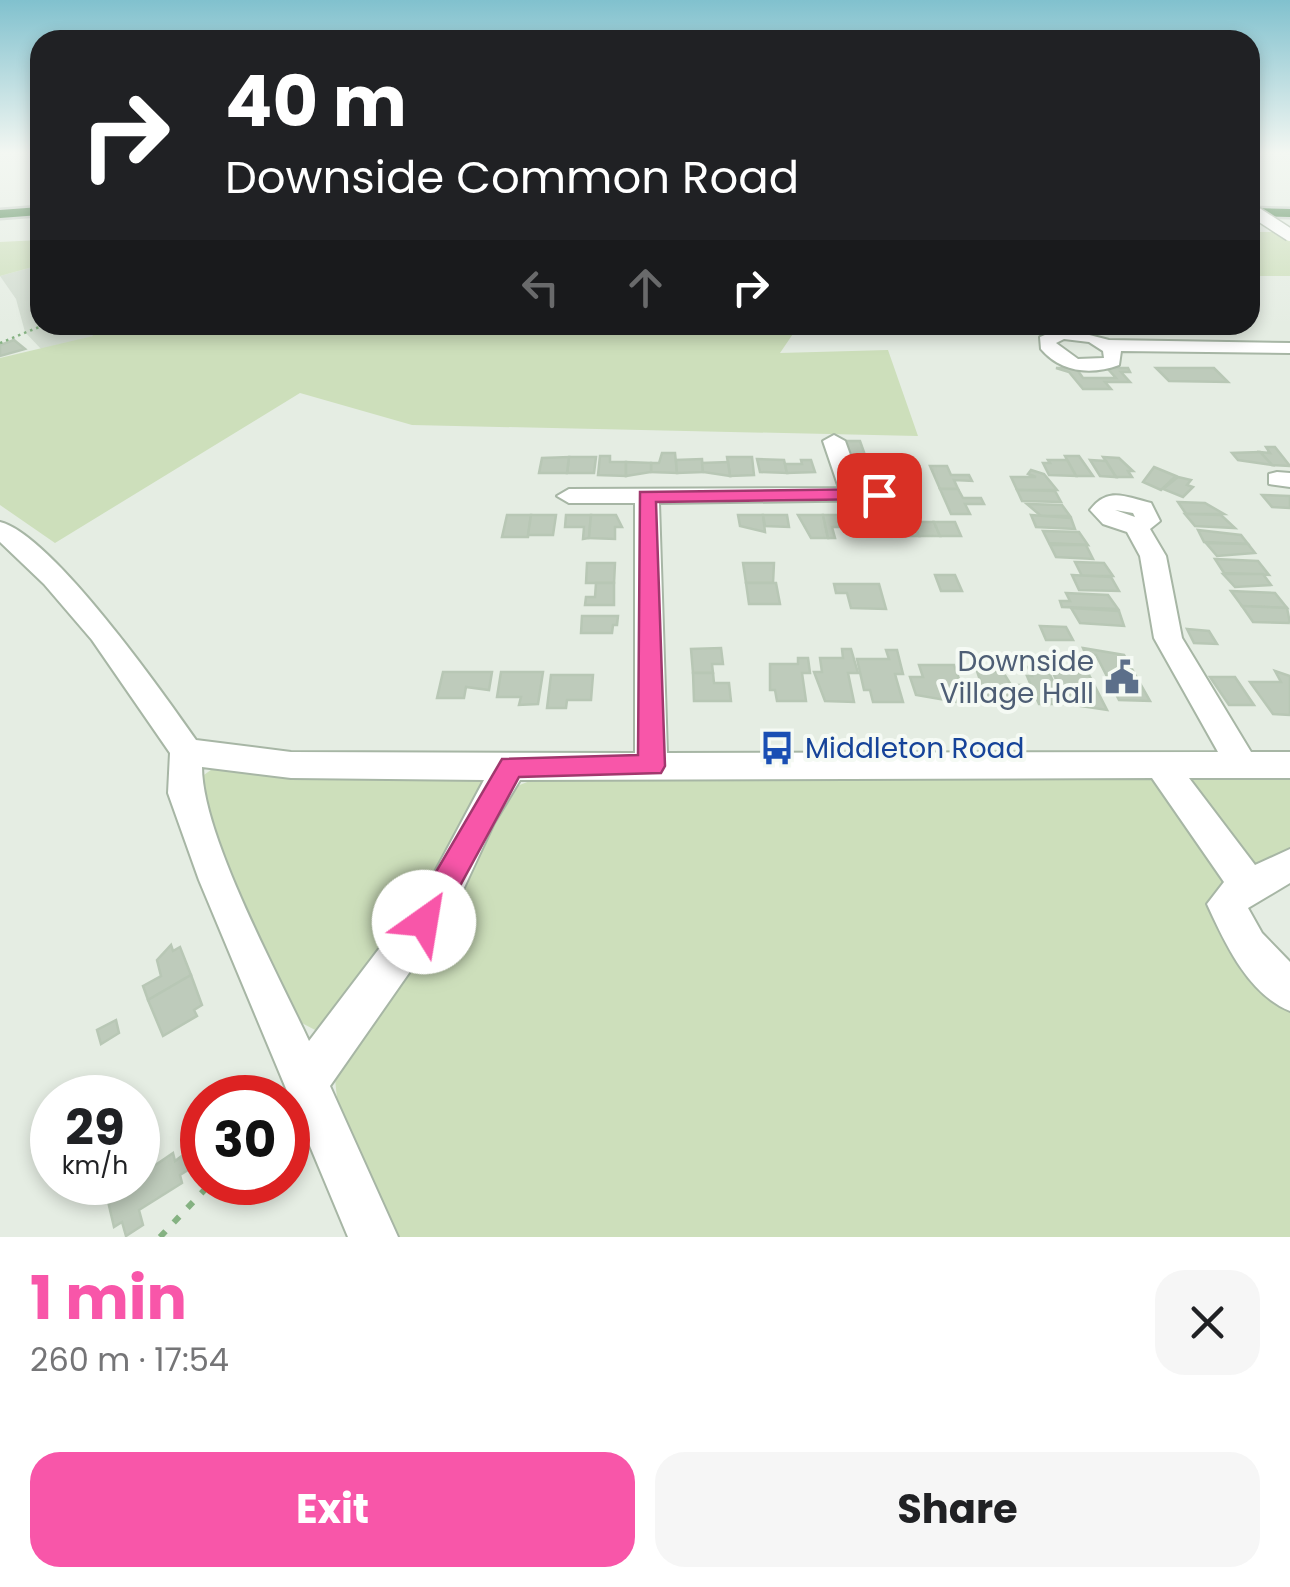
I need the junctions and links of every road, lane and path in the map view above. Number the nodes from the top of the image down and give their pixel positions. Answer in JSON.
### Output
{"nodes":[{"id":1,"x":1260,"y":212,"type":"edge"},
{"id":2,"x":1290,"y":213,"type":"edge"},
{"id":3,"x":30,"y":214,"type":"edge"},
{"id":4,"x":0,"y":216,"type":"edge"},
{"id":5,"x":1260,"y":217,"type":"edge"},
{"id":6,"x":1260,"y":222,"type":"edge"},
{"id":7,"x":1290,"y":223,"type":"edge"},
{"id":8,"x":30,"y":226,"type":"edge"},
{"id":9,"x":0,"y":227,"type":"edge"},
{"id":10,"x":1290,"y":235,"type":"edge"},
{"id":11,"x":30,"y":331,"type":"edge"},
{"id":12,"x":0,"y":343,"type":"edge"},
{"id":13,"x":1108,"y":345,"type":"dead end"},
{"id":14,"x":1290,"y":348,"type":"edge"},
{"id":15,"x":834,"y":441,"type":"dead end"},
{"id":16,"x":852,"y":495,"type":"junction"},
{"id":17,"x":879,"y":495,"type":"dead end"},
{"id":18,"x":568,"y":496,"type":"dead end"},
{"id":19,"x":647,"y":496,"type":"junction"},
{"id":20,"x":1136,"y":526,"type":"dead end"},
{"id":21,"x":0,"y":529,"type":"edge"},
{"id":22,"x":186,"y":752,"type":"junction"},
{"id":23,"x":1290,"y":765,"type":"edge"},
{"id":24,"x":511,"y":766,"type":"junction"},
{"id":25,"x":651,"y":766,"type":"junction"},
{"id":26,"x":1160,"y":766,"type":"junction"},
{"id":27,"x":1242,"y":766,"type":"junction"},
{"id":28,"x":1290,"y":865,"type":"edge"},
{"id":29,"x":1250,"y":888,"type":"junction"},
{"id":30,"x":1290,"y":991,"type":"edge"},
{"id":31,"x":303,"y":1075,"type":"edge"},
{"id":32,"x":310,"y":1076,"type":"edge"},
{"id":33,"x":310,"y":1091,"type":"edge"},
{"id":34,"x":190,"y":1205,"type":"edge"},
{"id":35,"x":160,"y":1237,"type":"edge"},
{"id":36,"x":373,"y":1237,"type":"edge"}],
"edges":[{"from":1,"to":2,"type":"highway"},
{"from":3,"to":4,"type":"highway"},
{"from":5,"to":10,"type":"street","bridge":true},
{"from":6,"to":7,"type":"highway"},
{"from":8,"to":9,"type":"highway"},
{"from":11,"to":12,"type":"path"},
{"from":13,"to":14,"type":"street"},
{"from":15,"to":16,"type":"street"},
{"from":16,"to":17,"type":"street"},
{"from":16,"to":19,"type":"street"},
{"from":18,"to":19,"type":"street"},
{"from":19,"to":25,"type":"street"},
{"from":20,"to":27,"type":"street"},
{"from":21,"to":22,"type":"street"},
{"from":22,"to":24,"type":"street"},
{"from":22,"to":31,"type":"street"},
{"from":23,"to":27,"type":"street"},
{"from":24,"to":25,"type":"street"},
{"from":24,"to":32,"type":"street"},
{"from":25,"to":26,"type":"street"},
{"from":26,"to":27,"type":"street"},
{"from":26,"to":29,"type":"street"},
{"from":28,"to":29,"type":"street"},
{"from":29,"to":30,"type":"street"},
{"from":33,"to":36,"type":"street"},
{"from":34,"to":35,"type":"path"}]}
